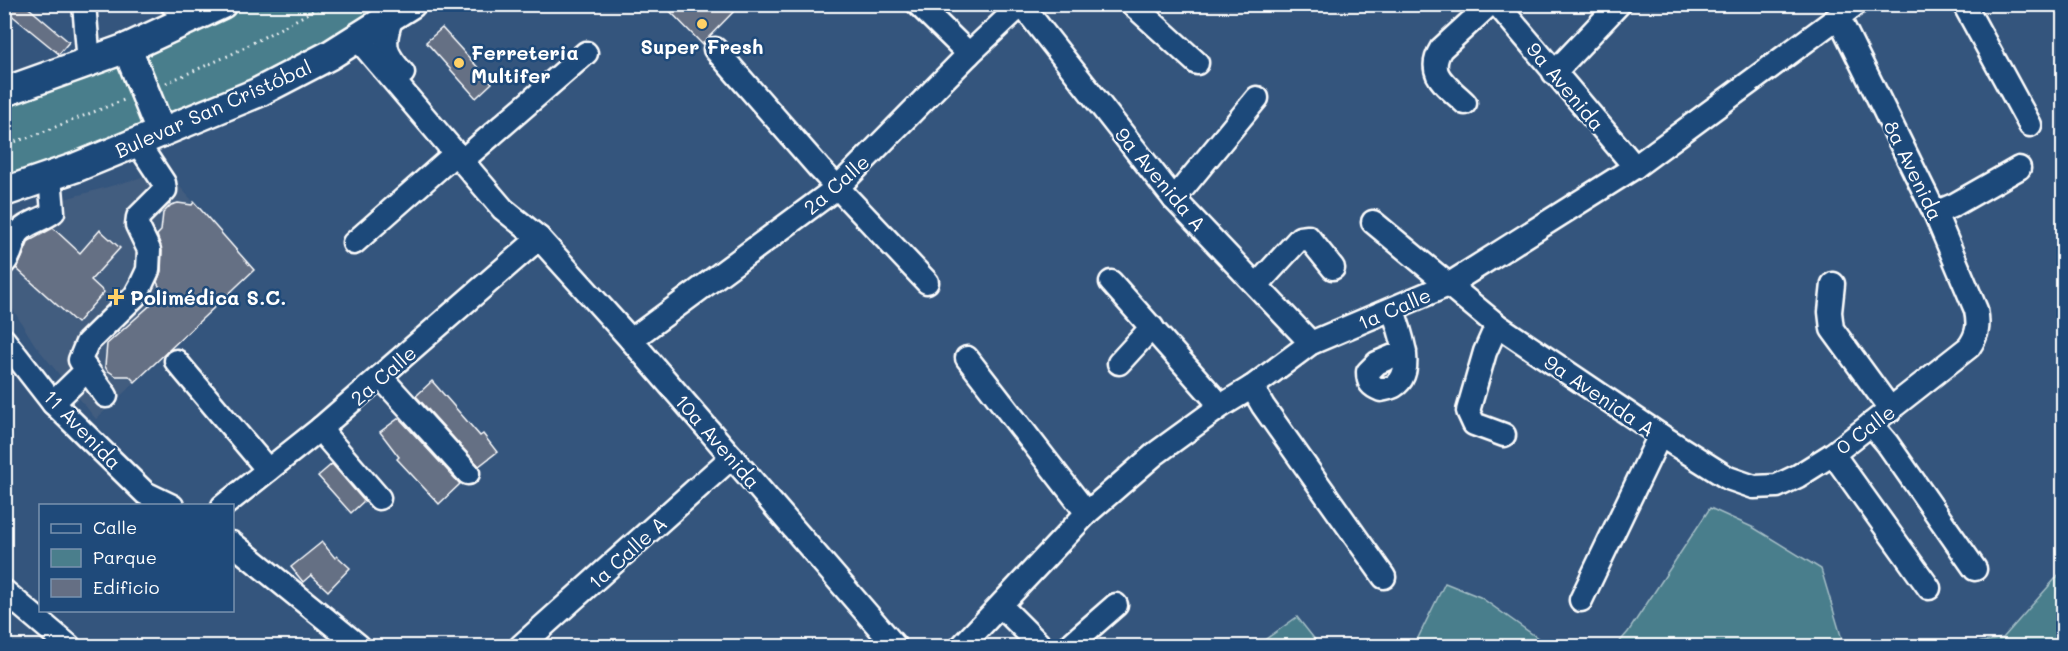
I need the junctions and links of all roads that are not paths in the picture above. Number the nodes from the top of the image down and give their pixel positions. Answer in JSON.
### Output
{"nodes":[{"id":1,"x":84,"y":4,"type":"edge"},
{"id":2,"x":222,"y":4,"type":"edge"},
{"id":3,"x":918,"y":4,"type":"edge"},
{"id":4,"x":1132,"y":4,"type":"edge"},
{"id":5,"x":1490,"y":4,"type":"edge"},
{"id":6,"x":1497,"y":4,"type":"edge"},
{"id":7,"x":1619,"y":4,"type":"edge"},
{"id":8,"x":1964,"y":4,"type":"edge"},
{"id":9,"x":1022,"y":5,"type":"edge"},
{"id":10,"x":402,"y":11,"type":"edge"},
{"id":11,"x":1847,"y":11,"type":"edge"},
{"id":12,"x":182,"y":12,"type":"edge"},
{"id":13,"x":358,"y":39,"type":"junction"},
{"id":14,"x":127,"y":48,"type":"junction"},
{"id":15,"x":715,"y":49,"type":"dead end"},
{"id":16,"x":586,"y":52,"type":"dead end"},
{"id":17,"x":969,"y":54,"type":"junction"},
{"id":18,"x":89,"y":63,"type":"junction"},
{"id":19,"x":1197,"y":63,"type":"dead end"},
{"id":20,"x":1554,"y":73,"type":"junction"},
{"id":21,"x":4,"y":92,"type":"edge"},
{"id":22,"x":1257,"y":98,"type":"dead end"},
{"id":23,"x":1465,"y":103,"type":"dead end"},
{"id":24,"x":2030,"y":125,"type":"dead end"},
{"id":25,"x":149,"y":137,"type":"junction"},
{"id":26,"x":464,"y":152,"type":"junction"},
{"id":27,"x":1635,"y":167,"type":"junction"},
{"id":28,"x":2019,"y":168,"type":"dead end"},
{"id":29,"x":50,"y":177,"type":"junction"},
{"id":30,"x":838,"y":187,"type":"junction"},
{"id":31,"x":4,"y":192,"type":"edge"},
{"id":32,"x":1174,"y":199,"type":"junction"},
{"id":33,"x":1935,"y":213,"type":"junction"},
{"id":34,"x":1373,"y":222,"type":"dead end"},
{"id":35,"x":539,"y":238,"type":"junction"},
{"id":36,"x":354,"y":243,"type":"dead end"},
{"id":37,"x":4,"y":263,"type":"edge"},
{"id":38,"x":1333,"y":268,"type":"dead end"},
{"id":39,"x":927,"y":282,"type":"dead end"},
{"id":40,"x":1111,"y":282,"type":"dead end"},
{"id":41,"x":1833,"y":284,"type":"dead end"},
{"id":42,"x":1257,"y":285,"type":"junction"},
{"id":43,"x":1448,"y":285,"type":"junction"},
{"id":44,"x":1393,"y":310,"type":"junction"},
{"id":45,"x":1497,"y":325,"type":"junction"},
{"id":46,"x":1979,"y":326,"type":"joint"},
{"id":47,"x":1152,"y":327,"type":"junction"},
{"id":48,"x":4,"y":340,"type":"edge"},
{"id":49,"x":631,"y":340,"type":"junction"},
{"id":50,"x":1311,"y":343,"type":"junction"},
{"id":51,"x":1405,"y":351,"type":"dead end"},
{"id":52,"x":967,"y":358,"type":"dead end"},
{"id":53,"x":176,"y":361,"type":"dead end"},
{"id":54,"x":1119,"y":363,"type":"dead end"},
{"id":55,"x":87,"y":370,"type":"junction"},
{"id":56,"x":383,"y":375,"type":"junction"},
{"id":57,"x":1252,"y":387,"type":"junction"},
{"id":58,"x":106,"y":396,"type":"dead end"},
{"id":59,"x":53,"y":403,"type":"junction"},
{"id":60,"x":1221,"y":406,"type":"junction"},
{"id":61,"x":1891,"y":410,"type":"junction"},
{"id":62,"x":1871,"y":424,"type":"junction"},
{"id":63,"x":321,"y":428,"type":"junction"},
{"id":64,"x":1504,"y":435,"type":"dead end"},
{"id":65,"x":1660,"y":435,"type":"junction"},
{"id":66,"x":1833,"y":454,"type":"junction"},
{"id":67,"x":732,"y":457,"type":"junction"},
{"id":68,"x":268,"y":470,"type":"junction"},
{"id":69,"x":468,"y":473,"type":"dead end"},
{"id":70,"x":1728,"y":478,"type":"joint"},
{"id":71,"x":379,"y":498,"type":"dead end"},
{"id":72,"x":168,"y":504,"type":"edge"},
{"id":73,"x":226,"y":504,"type":"edge"},
{"id":74,"x":1087,"y":513,"type":"junction"},
{"id":75,"x":234,"y":545,"type":"edge"},
{"id":76,"x":1975,"y":569,"type":"dead end"},
{"id":77,"x":1384,"y":577,"type":"dead end"},
{"id":78,"x":1929,"y":588,"type":"dead end"},
{"id":79,"x":4,"y":591,"type":"edge"},
{"id":80,"x":1581,"y":600,"type":"dead end"},
{"id":81,"x":1116,"y":605,"type":"dead end"},
{"id":82,"x":1001,"y":606,"type":"junction"},
{"id":83,"x":69,"y":646,"type":"edge"},
{"id":84,"x":359,"y":646,"type":"edge"},
{"id":85,"x":521,"y":646,"type":"edge"},
{"id":86,"x":895,"y":646,"type":"edge"},
{"id":87,"x":962,"y":646,"type":"edge"},
{"id":88,"x":1041,"y":646,"type":"edge"},
{"id":89,"x":1069,"y":646,"type":"edge"}],
"edges":[{"from":1,"to":18,"type":"street"},
{"from":2,"to":12,"type":"main road"},
{"from":3,"to":17,"type":"street"},
{"from":4,"to":19,"type":"street"},
{"from":5,"to":23,"type":"street"},
{"from":6,"to":20,"type":"street","name":"9a Avenida"},
{"from":7,"to":20,"type":"street"},
{"from":8,"to":24,"type":"street"},
{"from":9,"to":17,"type":"street","name":"2a Calle"},
{"from":9,"to":32,"type":"street","name":"9a Avenida A"},
{"from":10,"to":13,"type":"main road","name":"Bulevar San Cristóbal"},
{"from":10,"to":26,"type":"street","name":"10a Avenida"},
{"from":11,"to":27,"type":"street","name":"1a Calle"},
{"from":11,"to":33,"type":"street","name":"8a Avenida"},
{"from":12,"to":14,"type":"main road"},
{"from":13,"to":25,"type":"main road","name":"Bulevar San Cristóbal"},
{"from":13,"to":26,"type":"street","name":"10a Avenida"},
{"from":14,"to":18,"type":"main road"},
{"from":14,"to":25,"type":"main road"},
{"from":15,"to":30,"type":"street"},
{"from":16,"to":26,"type":"street"},
{"from":17,"to":30,"type":"street","name":"2a Calle"},
{"from":18,"to":21,"type":"main road"},
{"from":20,"to":27,"type":"street","name":"9a Avenida"},
{"from":22,"to":32,"type":"street"},
{"from":25,"to":29,"type":"main road","name":"Bulevar San Cristóbal"},
{"from":25,"to":55,"type":"street"},
{"from":26,"to":35,"type":"street","name":"10a Avenida"},
{"from":26,"to":36,"type":"street"},
{"from":27,"to":43,"type":"street","name":"1a Calle"},
{"from":28,"to":33,"type":"street"},
{"from":29,"to":31,"type":"main road","name":"Bulevar San Cristóbal"},
{"from":29,"to":37,"type":"street"},
{"from":30,"to":39,"type":"street"},
{"from":30,"to":49,"type":"street","name":"2a Calle"},
{"from":32,"to":42,"type":"street","name":"9a Avenida A"},
{"from":33,"to":46,"type":"street","name":"8a Avenida"},
{"from":34,"to":43,"type":"street","name":"9a Avenida A"},
{"from":35,"to":49,"type":"street","name":"10a Avenida"},
{"from":35,"to":56,"type":"street","name":"2a Calle"},
{"from":38,"to":42,"type":"street"},
{"from":40,"to":47,"type":"street"},
{"from":41,"to":61,"type":"street"},
{"from":42,"to":50,"type":"street","name":"9a Avenida A"},
{"from":43,"to":44,"type":"street","name":"1a Calle"},
{"from":43,"to":45,"type":"street","name":"9a Avenida A"},
{"from":44,"to":50,"type":"street","name":"1a Calle"},
{"from":44,"to":51,"type":"street"},
{"from":45,"to":64,"type":"street"},
{"from":45,"to":65,"type":"street","name":"9a Avenida A"},
{"from":46,"to":61,"type":"street","name":"0 Calle"},
{"from":47,"to":54,"type":"street"},
{"from":47,"to":60,"type":"street"},
{"from":48,"to":59,"type":"street","name":"11 Avenida"},
{"from":49,"to":67,"type":"street","name":"10a Avenida"},
{"from":50,"to":57,"type":"street","name":"1a Calle"},
{"from":52,"to":74,"type":"street"},
{"from":53,"to":68,"type":"street"},
{"from":55,"to":58,"type":"street"},
{"from":55,"to":59,"type":"street"},
{"from":56,"to":63,"type":"street","name":"2a Calle"},
{"from":56,"to":69,"type":"street"},
{"from":57,"to":60,"type":"street","name":"1a Calle"},
{"from":57,"to":77,"type":"street"},
{"from":59,"to":72,"type":"street","name":"11 Avenida"},
{"from":60,"to":74,"type":"street","name":"1a Calle"},
{"from":61,"to":62,"type":"street","name":"0 Calle"},
{"from":62,"to":66,"type":"street","name":"0 Calle"},
{"from":62,"to":76,"type":"street"},
{"from":63,"to":68,"type":"street","name":"2a Calle"},
{"from":63,"to":71,"type":"street"},
{"from":65,"to":70,"type":"street","name":"9a Avenida A"},
{"from":65,"to":80,"type":"street"},
{"from":66,"to":70,"type":"street","name":"0 Calle"},
{"from":66,"to":78,"type":"street"},
{"from":67,"to":85,"type":"street","name":"1a Calle A"},
{"from":67,"to":86,"type":"street","name":"10a Avenida"},
{"from":68,"to":73,"type":"street","name":"2a Calle"},
{"from":74,"to":82,"type":"street","name":"1a Calle"},
{"from":75,"to":84,"type":"street"},
{"from":79,"to":83,"type":"street"},
{"from":81,"to":89,"type":"street"},
{"from":82,"to":87,"type":"street","name":"1a Calle"},
{"from":82,"to":88,"type":"street"}]}
